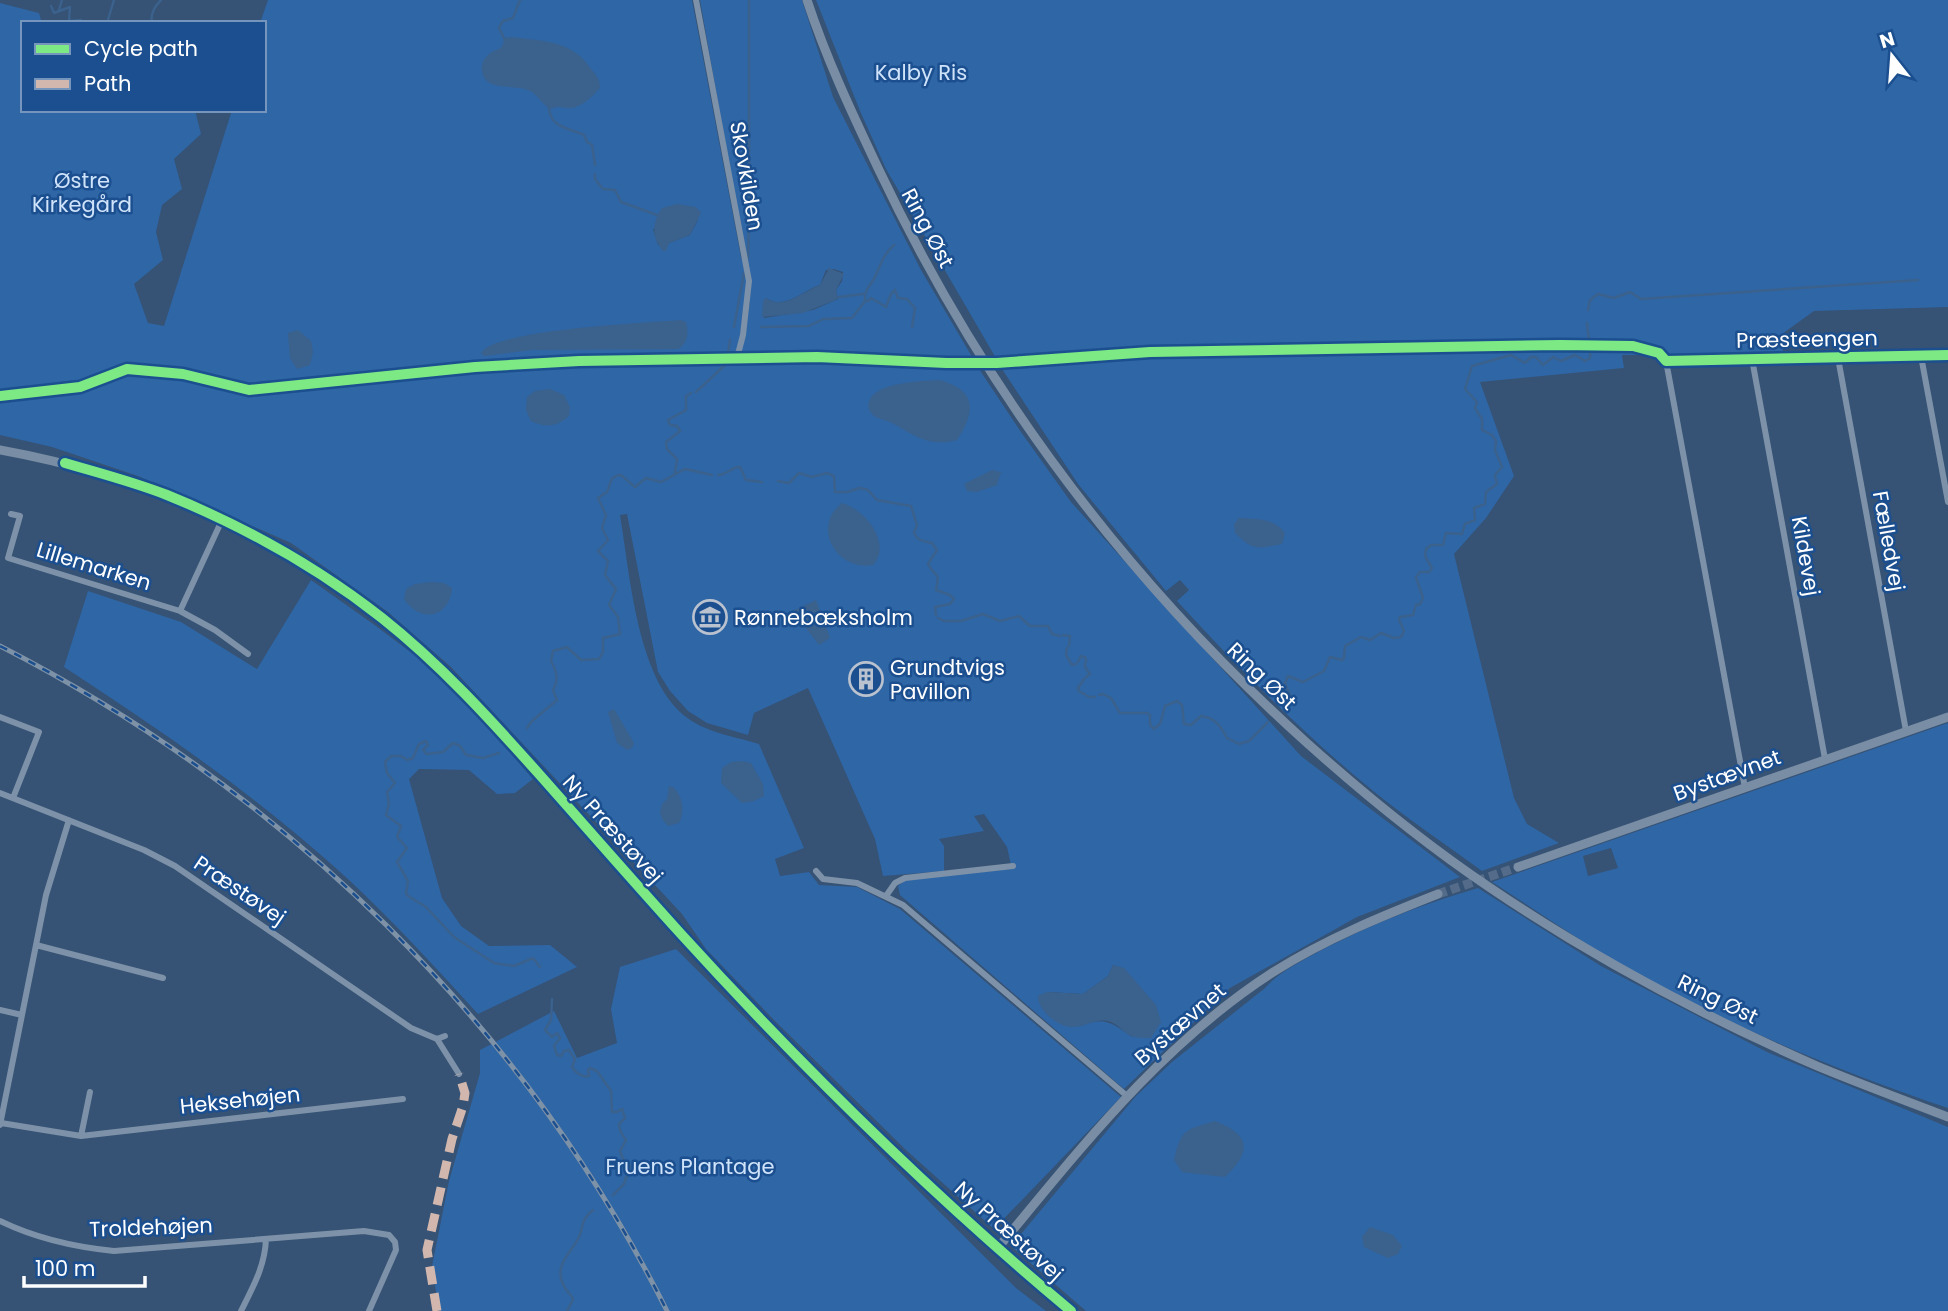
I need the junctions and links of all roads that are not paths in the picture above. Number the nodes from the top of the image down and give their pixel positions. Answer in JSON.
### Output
{"nodes":[{"id":1,"x":696,"y":0,"type":"edge"},
{"id":2,"x":807,"y":0,"type":"edge"},
{"id":3,"x":1948,"y":355,"type":"edge"},
{"id":4,"x":1921,"y":356,"type":"junction"},
{"id":5,"x":737,"y":358,"type":"dead end"},
{"id":6,"x":1838,"y":358,"type":"junction"},
{"id":7,"x":1752,"y":359,"type":"junction"},
{"id":8,"x":0,"y":450,"type":"edge"},
{"id":9,"x":1948,"y":502,"type":"edge"},
{"id":10,"x":11,"y":514,"type":"dead end"},
{"id":11,"x":222,"y":520,"type":"junction"},
{"id":12,"x":180,"y":611,"type":"junction"},
{"id":13,"x":248,"y":654,"type":"dead end"},
{"id":14,"x":0,"y":717,"type":"edge"},
{"id":15,"x":1948,"y":717,"type":"edge"},
{"id":16,"x":1906,"y":731,"type":"junction"},
{"id":17,"x":1825,"y":759,"type":"junction"},
{"id":18,"x":1745,"y":788,"type":"junction"},
{"id":19,"x":0,"y":793,"type":"edge"},
{"id":20,"x":13,"y":798,"type":"junction"},
{"id":21,"x":69,"y":820,"type":"junction"},
{"id":22,"x":1013,"y":866,"type":"dead end"},
{"id":23,"x":1518,"y":867,"type":"tunnel mouth"},
{"id":24,"x":816,"y":872,"type":"dead end"},
{"id":25,"x":1438,"y":894,"type":"tunnel mouth"},
{"id":26,"x":886,"y":896,"type":"junction"},
{"id":27,"x":36,"y":944,"type":"junction"},
{"id":28,"x":163,"y":978,"type":"dead end"},
{"id":29,"x":0,"y":1010,"type":"edge"},
{"id":30,"x":22,"y":1015,"type":"junction"},
{"id":31,"x":445,"y":1036,"type":"dead end"},
{"id":32,"x":437,"y":1039,"type":"junction"},
{"id":33,"x":459,"y":1074,"type":"dead end"},
{"id":34,"x":90,"y":1092,"type":"dead end"},
{"id":35,"x":1127,"y":1096,"type":"junction"},
{"id":36,"x":402,"y":1099,"type":"dead end"},
{"id":37,"x":1948,"y":1117,"type":"edge"},
{"id":38,"x":0,"y":1125,"type":"edge"},
{"id":39,"x":80,"y":1136,"type":"junction"},
{"id":40,"x":0,"y":1220,"type":"edge"},
{"id":41,"x":266,"y":1239,"type":"junction"},
{"id":42,"x":997,"y":1249,"type":"junction"},
{"id":43,"x":242,"y":1311,"type":"edge"},
{"id":44,"x":369,"y":1311,"type":"edge"},
{"id":45,"x":1071,"y":1311,"type":"edge"}],
"edges":[{"from":1,"to":5,"type":"street","name":"Skovkilden"},
{"from":2,"to":37,"type":"street","name":"Ring Øst"},
{"from":3,"to":4,"type":"street","name":"Præsteengen"},
{"from":4,"to":6,"type":"street","name":"Præsteengen"},
{"from":4,"to":9,"type":"street"},
{"from":6,"to":7,"type":"street","name":"Præsteengen"},
{"from":6,"to":16,"type":"street","name":"Fælledvej"},
{"from":7,"to":17,"type":"street","name":"Kildevej"},
{"from":7,"to":18,"type":"street","name":"Præsteengen"},
{"from":8,"to":11,"type":"street","name":"Ny Præstøvej"},
{"from":10,"to":12,"type":"street","name":"Lillemarken"},
{"from":11,"to":12,"type":"street"},
{"from":11,"to":42,"type":"street","name":"Ny Præstøvej"},
{"from":12,"to":13,"type":"street","name":"Lillemarken"},
{"from":14,"to":20,"type":"street"},
{"from":15,"to":16,"type":"street","name":"Bystævnet"},
{"from":16,"to":17,"type":"street","name":"Bystævnet"},
{"from":17,"to":18,"type":"street","name":"Bystævnet"},
{"from":18,"to":23,"type":"street","name":"Bystævnet"},
{"from":19,"to":20,"type":"street","name":"Præstøvej"},
{"from":20,"to":21,"type":"street","name":"Præstøvej"},
{"from":21,"to":27,"type":"street"},
{"from":21,"to":32,"type":"street","name":"Præstøvej"},
{"from":22,"to":26,"type":"street"},
{"from":24,"to":26,"type":"street"},
{"from":25,"to":35,"type":"street","name":"Bystævnet"},
{"from":26,"to":35,"type":"street"},
{"from":27,"to":28,"type":"street"},
{"from":27,"to":30,"type":"street"},
{"from":29,"to":30,"type":"street"},
{"from":30,"to":38,"type":"street"},
{"from":31,"to":32,"type":"street"},
{"from":32,"to":33,"type":"street"},
{"from":34,"to":39,"type":"street"},
{"from":35,"to":42,"type":"street","name":"Bystævnet"},
{"from":36,"to":39,"type":"street","name":"Heksehøjen"},
{"from":38,"to":39,"type":"street","name":"Heksehøjen"},
{"from":40,"to":41,"type":"street","name":"Troldehøjen"},
{"from":41,"to":43,"type":"street"},
{"from":41,"to":44,"type":"street","name":"Troldehøjen"},
{"from":42,"to":45,"type":"street","name":"Ny Præstøvej"}]}
